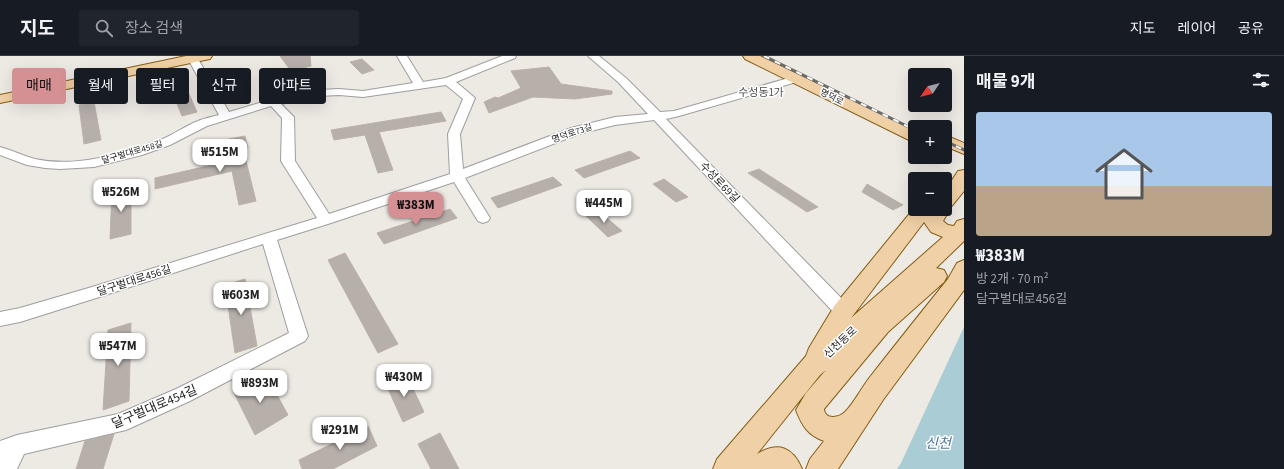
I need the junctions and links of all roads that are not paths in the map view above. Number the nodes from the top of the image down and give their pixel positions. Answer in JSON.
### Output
{"nodes":[{"id":1,"x":402,"y":56,"type":"edge"},
{"id":2,"x":511,"y":56,"type":"edge"},
{"id":3,"x":593,"y":56,"type":"edge"},
{"id":4,"x":750,"y":56,"type":"edge"},
{"id":5,"x":770,"y":56,"type":"edge"},
{"id":6,"x":199,"y":57,"type":"edge"},
{"id":7,"x":796,"y":79,"type":"junction"},
{"id":8,"x":448,"y":81,"type":"junction"},
{"id":9,"x":420,"y":86,"type":"junction"},
{"id":10,"x":326,"y":93,"type":"edge"},
{"id":11,"x":0,"y":99,"type":"edge"},
{"id":12,"x":267,"y":104,"type":"edge"},
{"id":13,"x":275,"y":104,"type":"edge"},
{"id":14,"x":226,"y":117,"type":"junction"},
{"id":15,"x":657,"y":117,"type":"junction"},
{"id":16,"x":908,"y":123,"type":"edge"},
{"id":17,"x":908,"y":134,"type":"edge"},
{"id":18,"x":952,"y":143,"type":"edge"},
{"id":19,"x":964,"y":149,"type":"edge"},
{"id":20,"x":0,"y":151,"type":"edge"},
{"id":21,"x":952,"y":154,"type":"edge"},
{"id":22,"x":964,"y":159,"type":"edge"},
{"id":23,"x":952,"y":174,"type":"edge"},
{"id":24,"x":964,"y":175,"type":"edge"},
{"id":25,"x":457,"y":176,"type":"junction"},
{"id":26,"x":952,"y":194,"type":"edge"},
{"id":27,"x":918,"y":216,"type":"edge"},
{"id":28,"x":935,"y":216,"type":"edge"},
{"id":29,"x":483,"y":218,"type":"dead end"},
{"id":30,"x":326,"y":220,"type":"junction"},
{"id":31,"x":960,"y":232,"type":"edge"},
{"id":32,"x":268,"y":237,"type":"junction"},
{"id":33,"x":964,"y":268,"type":"edge"},
{"id":34,"x":843,"y":311,"type":"junction"},
{"id":35,"x":0,"y":319,"type":"edge"},
{"id":36,"x":811,"y":367,"type":"junction"},
{"id":37,"x":854,"y":421,"type":"junction"},
{"id":38,"x":8,"y":448,"type":"edge"},
{"id":39,"x":6,"y":469,"type":"edge"},
{"id":40,"x":727,"y":469,"type":"edge"},
{"id":41,"x":760,"y":469,"type":"edge"},
{"id":42,"x":788,"y":469,"type":"edge"},
{"id":43,"x":820,"y":469,"type":"edge"}],
"edges":[{"from":1,"to":9,"type":"street"},
{"from":2,"to":8,"type":"street","name":"달구벌대로458길"},
{"from":3,"to":15,"type":"street","name":"수성로69길"},
{"from":4,"to":7,"type":"main road","name":"명덕로"},
{"from":5,"to":16,"type":"main road","name":"명덕로"},
{"from":6,"to":11,"type":"main road"},
{"from":6,"to":14,"type":"street"},
{"from":7,"to":15,"type":"street","name":"명덕로73길"},
{"from":7,"to":17,"type":"main road","name":"명덕로"},
{"from":8,"to":9,"type":"street","name":"달구벌대로458길"},
{"from":8,"to":25,"type":"street"},
{"from":9,"to":10,"type":"street","name":"달구벌대로458길"},
{"from":12,"to":14,"type":"street","name":"달구벌대로458길"},
{"from":13,"to":30,"type":"street"},
{"from":14,"to":20,"type":"street","name":"달구벌대로458길"},
{"from":15,"to":25,"type":"street","name":"명덕로73길"},
{"from":15,"to":34,"type":"street","name":"수성로69길"},
{"from":18,"to":19,"type":"main road"},
{"from":21,"to":22,"type":"main road"},
{"from":22,"to":23,"type":"main road"},
{"from":24,"to":26,"type":"main road"},
{"from":25,"to":29,"type":"street"},
{"from":25,"to":30,"type":"street","name":"달구벌대로456길"},
{"from":27,"to":34,"type":"main road"},
{"from":28,"to":31,"type":"main road"},
{"from":30,"to":32,"type":"street","name":"달구벌대로456길"},
{"from":31,"to":36,"type":"main road","name":"신천동로"},
{"from":31,"to":37,"type":"main road"},
{"from":32,"to":35,"type":"street","name":"달구벌대로456길"},
{"from":32,"to":38,"type":"street","name":"달구벌대로454길"},
{"from":33,"to":37,"type":"main road"},
{"from":34,"to":36,"type":"main road"},
{"from":36,"to":40,"type":"main road","name":"신천동로"},
{"from":37,"to":43,"type":"main road"},
{"from":38,"to":39,"type":"street"},
{"from":41,"to":42,"type":"main road"}]}
